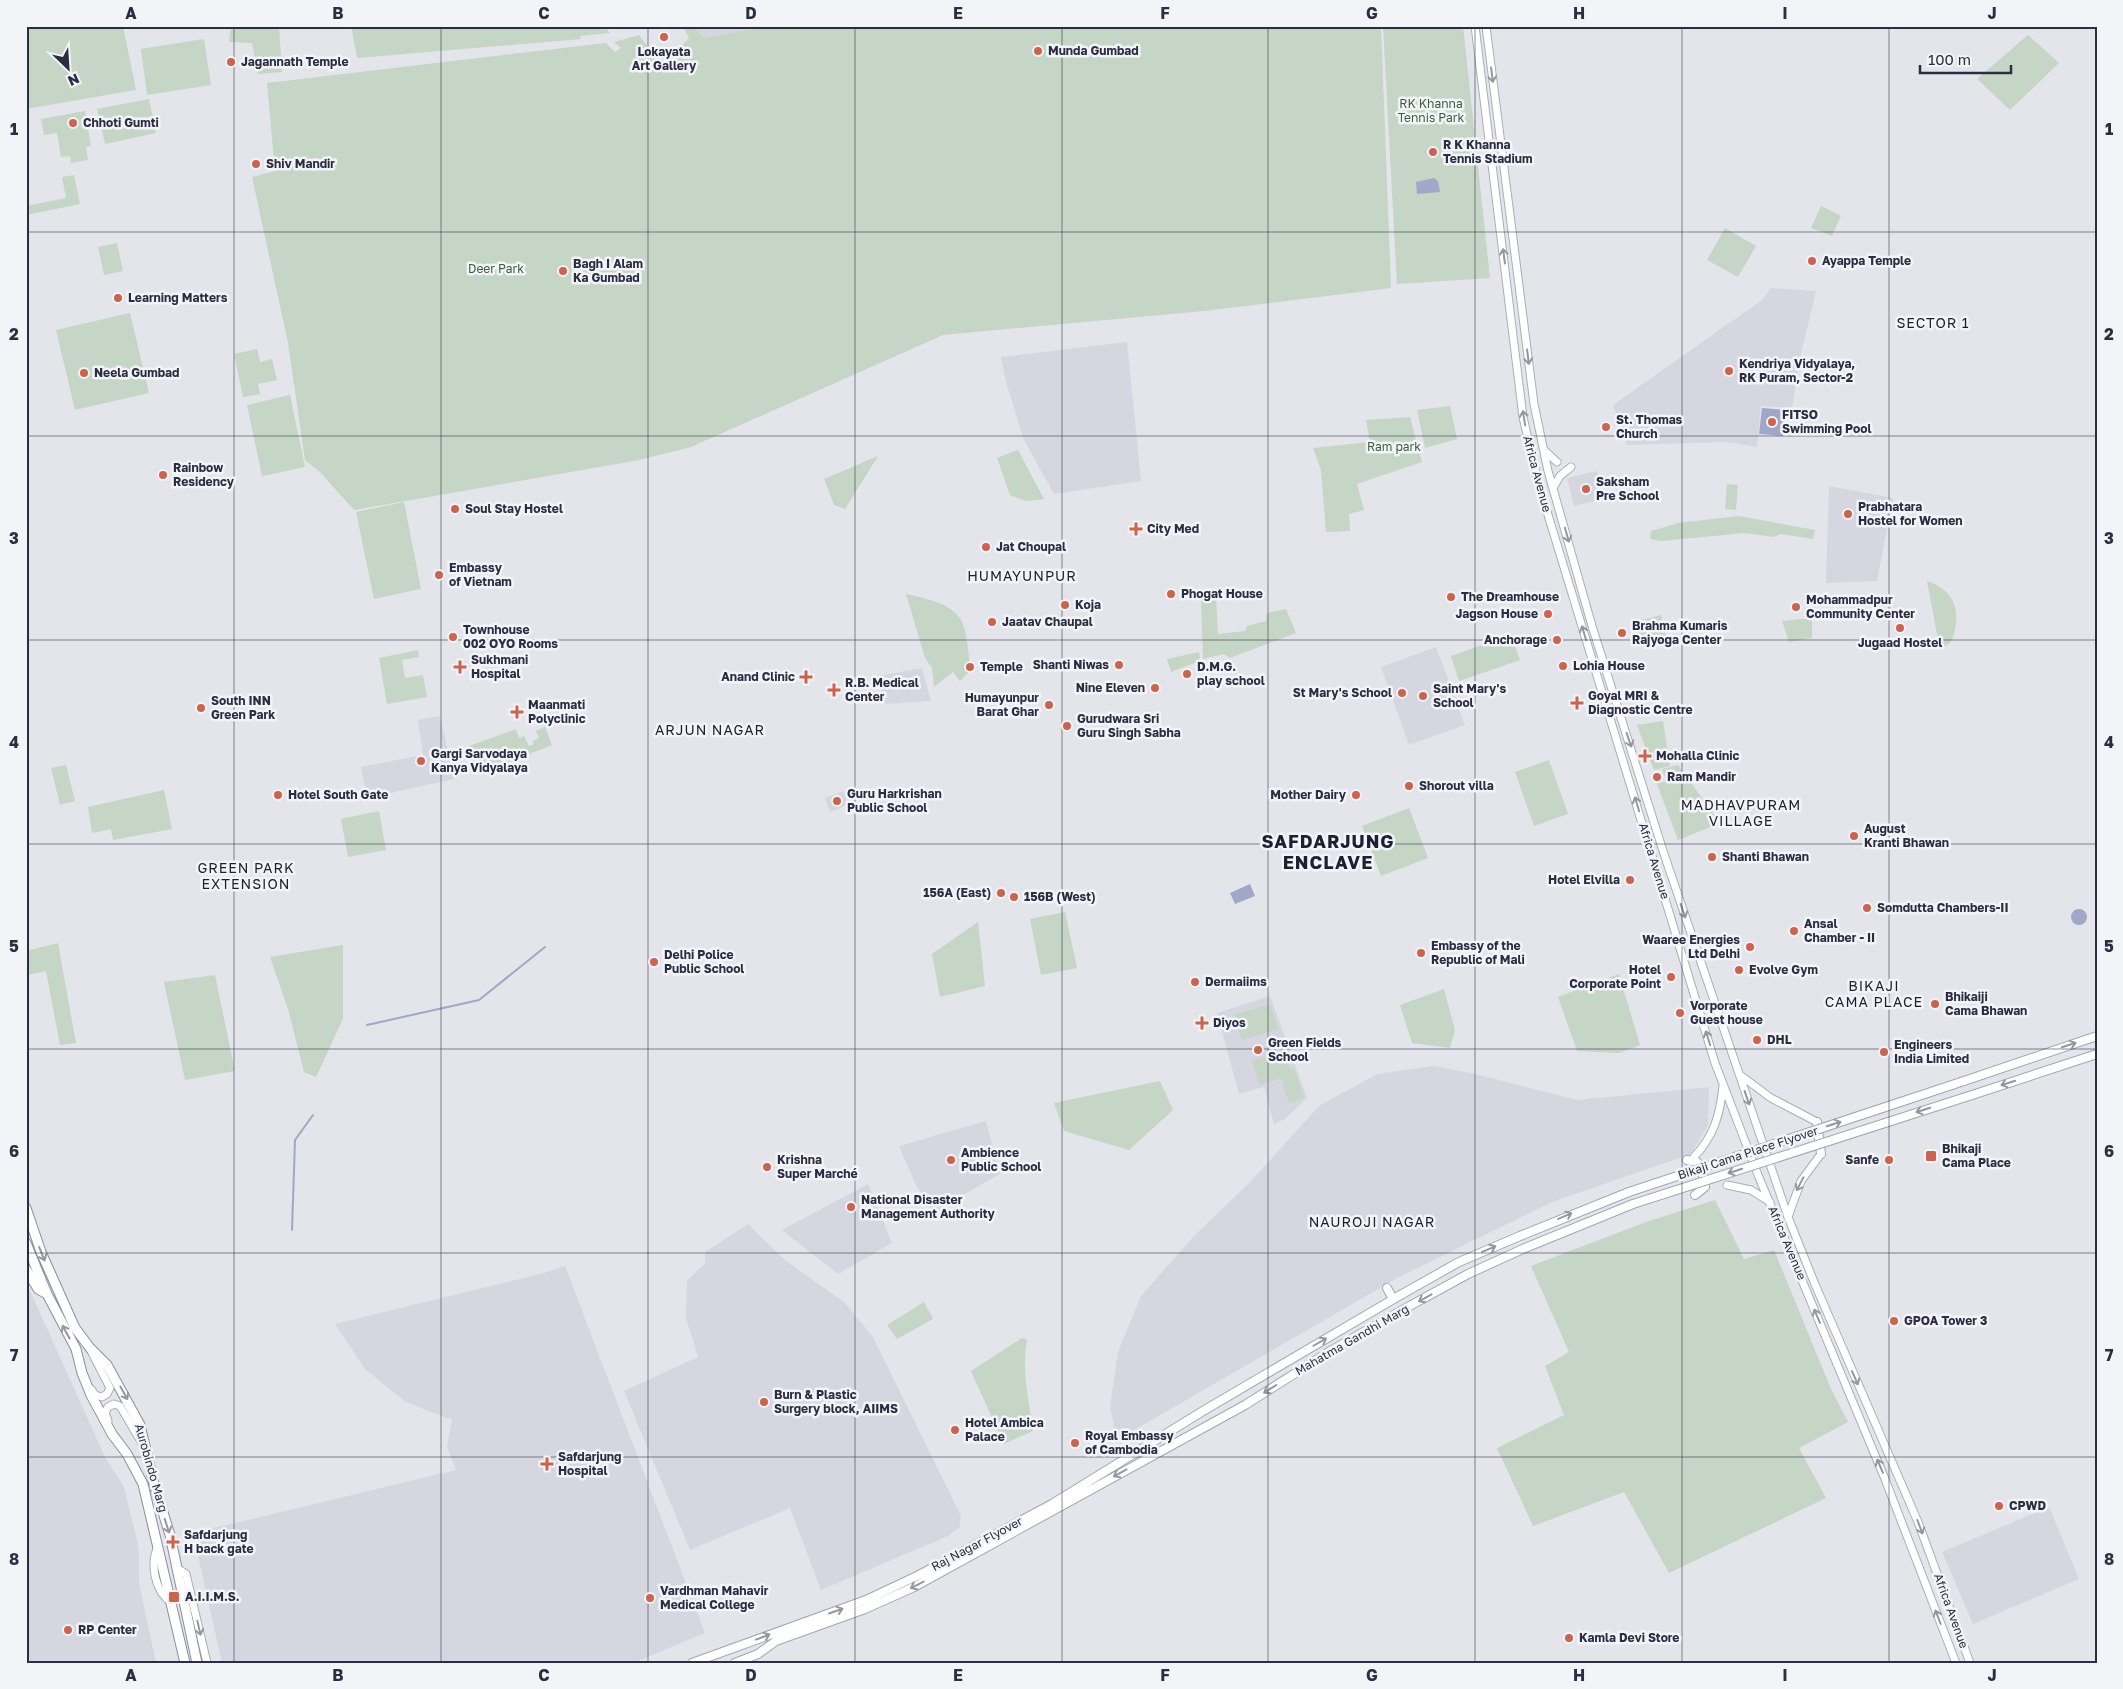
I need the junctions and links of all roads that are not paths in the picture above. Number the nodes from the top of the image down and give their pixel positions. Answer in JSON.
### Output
{"nodes":[{"id":1,"x":1474,"y":26,"type":"edge"},
{"id":2,"x":1486,"y":26,"type":"edge"},
{"id":3,"x":1543,"y":448,"type":"junction"},
{"id":4,"x":1557,"y":462,"type":"dead end"},
{"id":5,"x":1571,"y":467,"type":"dead end"},
{"id":6,"x":1554,"y":488,"type":"junction"},
{"id":7,"x":2097,"y":1036,"type":"edge"},
{"id":8,"x":2097,"y":1054,"type":"edge"},
{"id":9,"x":1740,"y":1075,"type":"junction"},
{"id":10,"x":1723,"y":1084,"type":"junction"},
{"id":11,"x":1817,"y":1122,"type":"joint"},
{"id":12,"x":1820,"y":1154,"type":"joint"},
{"id":13,"x":1690,"y":1158,"type":"joint"},
{"id":14,"x":1727,"y":1185,"type":"dead end"},
{"id":15,"x":1695,"y":1195,"type":"dead end"},
{"id":16,"x":1770,"y":1202,"type":"junction"},
{"id":17,"x":26,"y":1208,"type":"edge"},
{"id":18,"x":1788,"y":1217,"type":"junction"},
{"id":19,"x":26,"y":1243,"type":"edge"},
{"id":20,"x":1498,"y":1260,"type":"joint"},
{"id":21,"x":1458,"y":1262,"type":"joint"},
{"id":22,"x":26,"y":1269,"type":"edge"},
{"id":23,"x":1387,"y":1288,"type":"dead end"},
{"id":24,"x":47,"y":1294,"type":"junction"},
{"id":25,"x":1393,"y":1299,"type":"junction"},
{"id":26,"x":90,"y":1348,"type":"junction"},
{"id":27,"x":76,"y":1349,"type":"junction"},
{"id":28,"x":1203,"y":1411,"type":"joint"},
{"id":29,"x":1208,"y":1424,"type":"joint"},
{"id":30,"x":145,"y":1448,"type":"junction"},
{"id":31,"x":127,"y":1454,"type":"junction"},
{"id":32,"x":177,"y":1568,"type":"junction"},
{"id":33,"x":185,"y":1663,"type":"edge"},
{"id":34,"x":197,"y":1663,"type":"edge"},
{"id":35,"x":207,"y":1663,"type":"edge"},
{"id":36,"x":692,"y":1663,"type":"edge"},
{"id":37,"x":735,"y":1663,"type":"edge"},
{"id":38,"x":1956,"y":1663,"type":"edge"},
{"id":39,"x":1970,"y":1663,"type":"edge"}],
"edges":[{"from":10,"to":1,"type":"main road","name":"Africa Avenue","one_way":true},
{"from":2,"to":3,"type":"main road","name":"Africa Avenue","one_way":true},
{"from":3,"to":4,"type":"main road"},
{"from":3,"to":6,"type":"main road","name":"Africa Avenue"},
{"from":5,"to":6,"type":"main road"},
{"from":6,"to":9,"type":"main road","name":"Africa Avenue","one_way":true},
{"from":21,"to":7,"type":"main road","name":"Bikaji Cama Place Flyover","one_way":true,"bridge":true},
{"from":8,"to":20,"type":"main road","name":"Bikaji Cama Place Flyover","one_way":true,"bridge":true},
{"from":9,"to":11,"type":"main road"},
{"from":9,"to":18,"type":"main road","name":"Africa Avenue","one_way":true},
{"from":10,"to":13,"type":"main road"},
{"from":10,"to":16,"type":"main road","name":"Africa Avenue"},
{"from":11,"to":12,"type":"main road"},
{"from":12,"to":18,"type":"main road","one_way":true},
{"from":13,"to":15,"type":"main road"},
{"from":14,"to":16,"type":"main road"},
{"from":38,"to":16,"type":"main road","name":"Africa Avenue","one_way":true},
{"from":17,"to":26,"type":"highway","name":"Aurobindo Marg","one_way":true},
{"from":18,"to":39,"type":"main road","name":"Africa Avenue","one_way":true},
{"from":19,"to":24,"type":"highway","name":"Aurobindo Marg"},
{"from":20,"to":29,"type":"main road","name":"Mahatma Gandhi Marg","one_way":true},
{"from":21,"to":25,"type":"main road","name":"Mahatma Gandhi Marg"},
{"from":22,"to":24,"type":"highway"},
{"from":23,"to":25,"type":"main road"},
{"from":27,"to":24,"type":"highway","name":"Aurobindo Marg","one_way":true},
{"from":28,"to":25,"type":"main road","name":"Mahatma Gandhi Marg","one_way":true},
{"from":26,"to":27,"type":"main road"},
{"from":26,"to":30,"type":"highway","name":"Aurobindo Marg","one_way":true},
{"from":27,"to":31,"type":"highway","name":"Aurobindo Marg"},
{"from":36,"to":28,"type":"main road","name":"Raj Nagar Flyover","one_way":true},
{"from":29,"to":37,"type":"main road","name":"Raj Nagar Flyover","one_way":true},
{"from":30,"to":31,"type":"main road"},
{"from":30,"to":32,"type":"highway","name":"Aurobindo Marg","one_way":true},
{"from":31,"to":33,"type":"highway","name":"Aurobindo Marg"},
{"from":32,"to":34,"type":"highway","name":"Aurobindo Marg"},
{"from":32,"to":35,"type":"main road","one_way":true}]}
